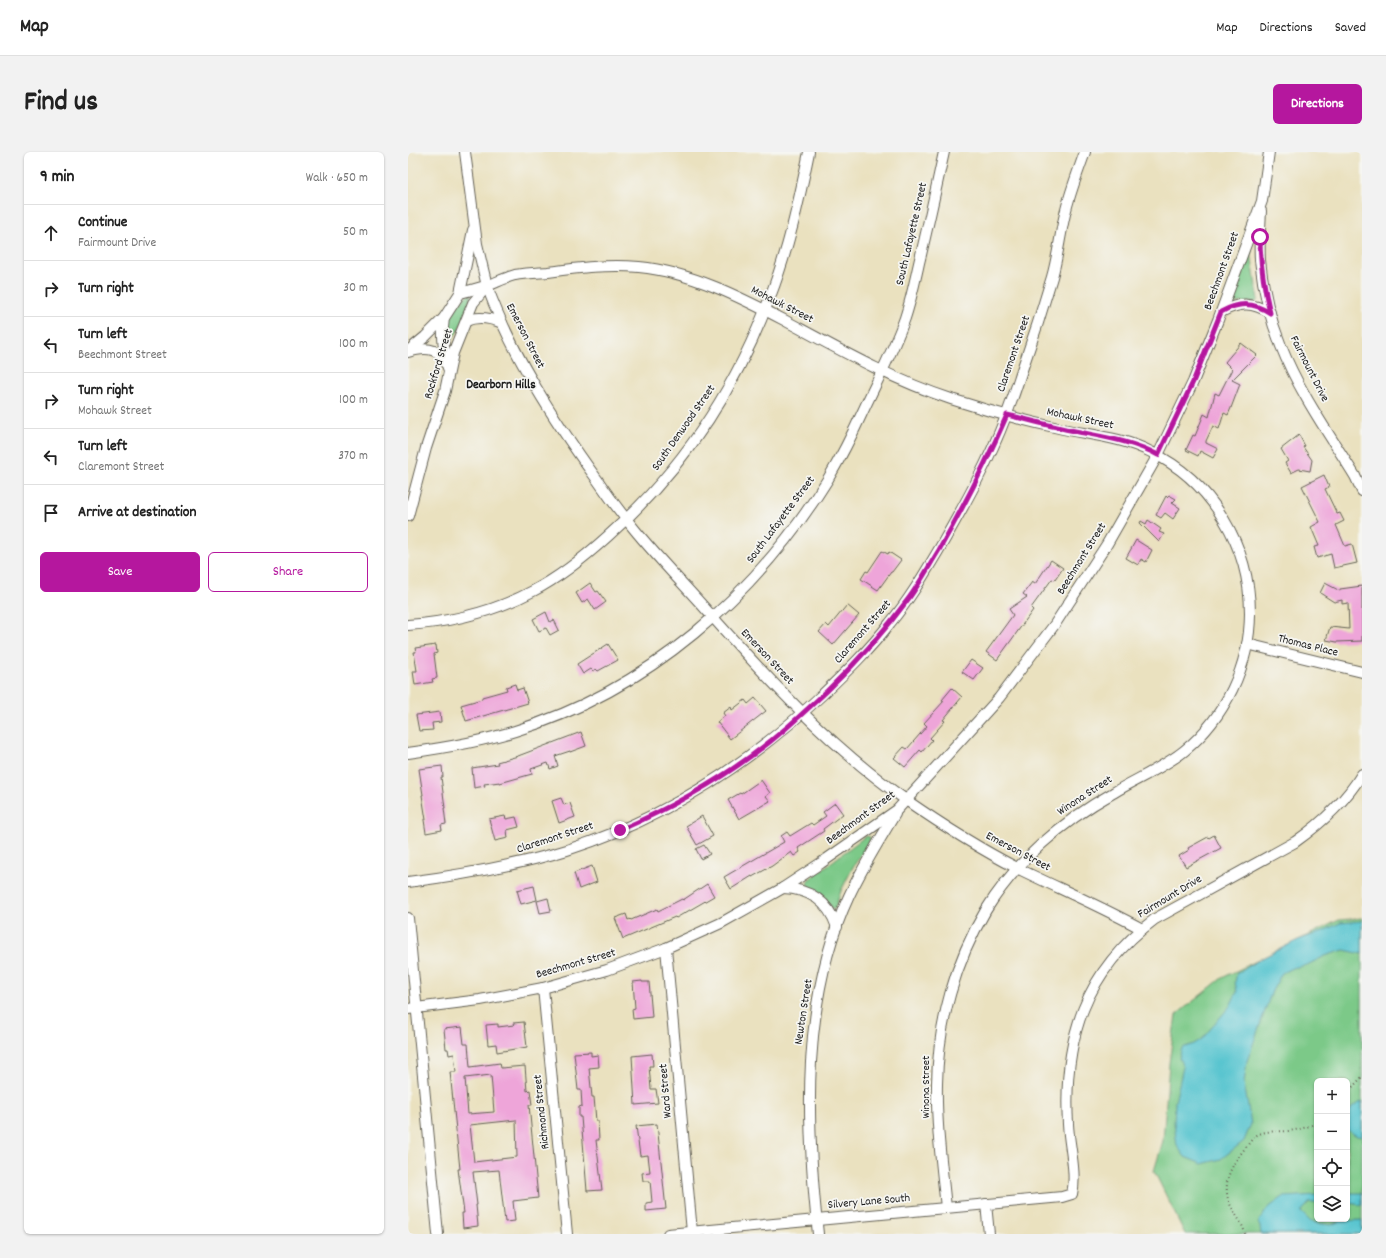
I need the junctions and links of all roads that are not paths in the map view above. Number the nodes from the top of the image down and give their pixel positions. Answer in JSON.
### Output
{"nodes":[{"id":1,"x":465,"y":152,"type":"edge"},
{"id":2,"x":809,"y":152,"type":"edge"},
{"id":3,"x":944,"y":152,"type":"edge"},
{"id":4,"x":1081,"y":152,"type":"edge"},
{"id":5,"x":1085,"y":152,"type":"edge"},
{"id":6,"x":1269,"y":152,"type":"edge"},
{"id":7,"x":1081,"y":164,"type":"junction"},
{"id":8,"x":1262,"y":201,"type":"junction"},
{"id":9,"x":474,"y":223,"type":"junction"},
{"id":10,"x":487,"y":286,"type":"junction"},
{"id":11,"x":460,"y":293,"type":"junction"},
{"id":12,"x":765,"y":310,"type":"junction"},
{"id":13,"x":1221,"y":312,"type":"junction"},
{"id":14,"x":1270,"y":313,"type":"junction"},
{"id":15,"x":444,"y":318,"type":"junction"},
{"id":16,"x":466,"y":321,"type":"junction"},
{"id":17,"x":502,"y":323,"type":"junction"},
{"id":18,"x":408,"y":351,"type":"edge"},
{"id":19,"x":449,"y":370,"type":"junction"},
{"id":20,"x":882,"y":372,"type":"junction"},
{"id":21,"x":1007,"y":415,"type":"junction"},
{"id":22,"x":1158,"y":455,"type":"junction"},
{"id":23,"x":1362,"y":491,"type":"edge"},
{"id":24,"x":410,"y":499,"type":"edge"},
{"id":25,"x":408,"y":516,"type":"edge"},
{"id":26,"x":626,"y":520,"type":"junction"},
{"id":27,"x":712,"y":618,"type":"junction"},
{"id":28,"x":408,"y":625,"type":"edge"},
{"id":29,"x":1247,"y":644,"type":"junction"},
{"id":30,"x":1362,"y":672,"type":"edge"},
{"id":31,"x":802,"y":714,"type":"junction"},
{"id":32,"x":408,"y":753,"type":"edge"},
{"id":33,"x":1362,"y":774,"type":"edge"},
{"id":34,"x":907,"y":800,"type":"junction"},
{"id":35,"x":897,"y":810,"type":"junction"},
{"id":36,"x":1018,"y":868,"type":"junction"},
{"id":37,"x":408,"y":882,"type":"edge"},
{"id":38,"x":783,"y":888,"type":"junction"},
{"id":39,"x":408,"y":918,"type":"edge"},
{"id":40,"x":837,"y":927,"type":"junction"},
{"id":41,"x":1142,"y":929,"type":"junction"},
{"id":42,"x":666,"y":948,"type":"junction"},
{"id":43,"x":543,"y":988,"type":"junction"},
{"id":44,"x":413,"y":1009,"type":"edge"},
{"id":45,"x":1072,"y":1194,"type":"joint"},
{"id":46,"x":986,"y":1204,"type":"junction"},
{"id":47,"x":946,"y":1208,"type":"junction"},
{"id":48,"x":816,"y":1219,"type":"junction"},
{"id":49,"x":692,"y":1232,"type":"junction"},
{"id":50,"x":438,"y":1234,"type":"edge"},
{"id":51,"x":567,"y":1234,"type":"edge"},
{"id":52,"x":668,"y":1234,"type":"edge"},
{"id":53,"x":818,"y":1234,"type":"edge"},
{"id":54,"x":989,"y":1234,"type":"edge"}],
"edges":[{"from":1,"to":9,"type":"street"},
{"from":2,"to":12,"type":"street","name":"South Denwood Street"},
{"from":3,"to":20,"type":"street","name":"South Lafayette Street"},
{"from":4,"to":7,"type":"street"},
{"from":5,"to":7,"type":"street","name":"Claremont Street"},
{"from":6,"to":8,"type":"street","name":"Beechmont Street"},
{"from":7,"to":21,"type":"street","name":"Claremont Street"},
{"from":8,"to":13,"type":"street","name":"Beechmont Street"},
{"from":8,"to":14,"type":"street","name":"Fairmount Drive"},
{"from":9,"to":10,"type":"street"},
{"from":9,"to":11,"type":"street"},
{"from":10,"to":11,"type":"street","name":"Mohawk Street"},
{"from":10,"to":12,"type":"street","name":"Mohawk Street"},
{"from":10,"to":16,"type":"street","name":"Rockford Street"},
{"from":10,"to":17,"type":"street","name":"Emerson Street"},
{"from":11,"to":15,"type":"street"},
{"from":12,"to":20,"type":"street","name":"Mohawk Street"},
{"from":12,"to":26,"type":"street","name":"South Denwood Street"},
{"from":13,"to":14,"type":"street"},
{"from":13,"to":22,"type":"street","name":"Beechmont Street"},
{"from":14,"to":23,"type":"street","name":"Fairmount Drive"},
{"from":15,"to":18,"type":"street"},
{"from":15,"to":19,"type":"street"},
{"from":16,"to":17,"type":"street"},
{"from":16,"to":19,"type":"street","name":"Rockford Street"},
{"from":17,"to":26,"type":"street","name":"Emerson Street"},
{"from":18,"to":19,"type":"street"},
{"from":19,"to":24,"type":"street","name":"Rockford Street"},
{"from":20,"to":21,"type":"street","name":"Mohawk Street"},
{"from":20,"to":27,"type":"street","name":"South Lafayette Street"},
{"from":21,"to":22,"type":"street","name":"Mohawk Street"},
{"from":21,"to":31,"type":"street","name":"Claremont Street"},
{"from":22,"to":29,"type":"street","name":"Winona Street"},
{"from":22,"to":34,"type":"street","name":"Beechmont Street"},
{"from":24,"to":25,"type":"street","name":"Rockford Street"},
{"from":26,"to":27,"type":"street","name":"Emerson Street"},
{"from":26,"to":28,"type":"street","name":"South Denwood Street"},
{"from":27,"to":31,"type":"street","name":"Emerson Street"},
{"from":27,"to":32,"type":"street","name":"South Lafayette Street"},
{"from":29,"to":30,"type":"street","name":"Thomas Place"},
{"from":29,"to":36,"type":"street","name":"Winona Street"},
{"from":31,"to":34,"type":"street","name":"Emerson Street"},
{"from":31,"to":37,"type":"street","name":"Claremont Street"},
{"from":33,"to":41,"type":"street","name":"Fairmount Drive"},
{"from":34,"to":35,"type":"street","name":"Beechmont Street"},
{"from":34,"to":36,"type":"street","name":"Emerson Street"},
{"from":35,"to":38,"type":"street","name":"Beechmont Street"},
{"from":35,"to":40,"type":"street","name":"Newton Street"},
{"from":36,"to":41,"type":"street","name":"Emerson Street"},
{"from":36,"to":47,"type":"street","name":"Winona Street"},
{"from":38,"to":40,"type":"street"},
{"from":38,"to":42,"type":"street","name":"Beechmont Street"},
{"from":39,"to":44,"type":"street"},
{"from":40,"to":48,"type":"street","name":"Newton Street"},
{"from":41,"to":45,"type":"street","name":"Fairmount Drive"},
{"from":42,"to":43,"type":"street","name":"Beechmont Street"},
{"from":42,"to":49,"type":"street","name":"Ward Street"},
{"from":43,"to":44,"type":"street","name":"Beechmont Street"},
{"from":43,"to":51,"type":"street","name":"Richmond Street"},
{"from":44,"to":50,"type":"street"},
{"from":45,"to":46,"type":"street","name":"Silvery Lane South"},
{"from":46,"to":47,"type":"street","name":"Silvery Lane South"},
{"from":46,"to":54,"type":"street"},
{"from":47,"to":48,"type":"street","name":"Silvery Lane South"},
{"from":48,"to":49,"type":"street","name":"Silvery Lane South"},
{"from":48,"to":53,"type":"street","name":"Newton Street"},
{"from":49,"to":52,"type":"street","name":"Silvery Lane South"}]}
